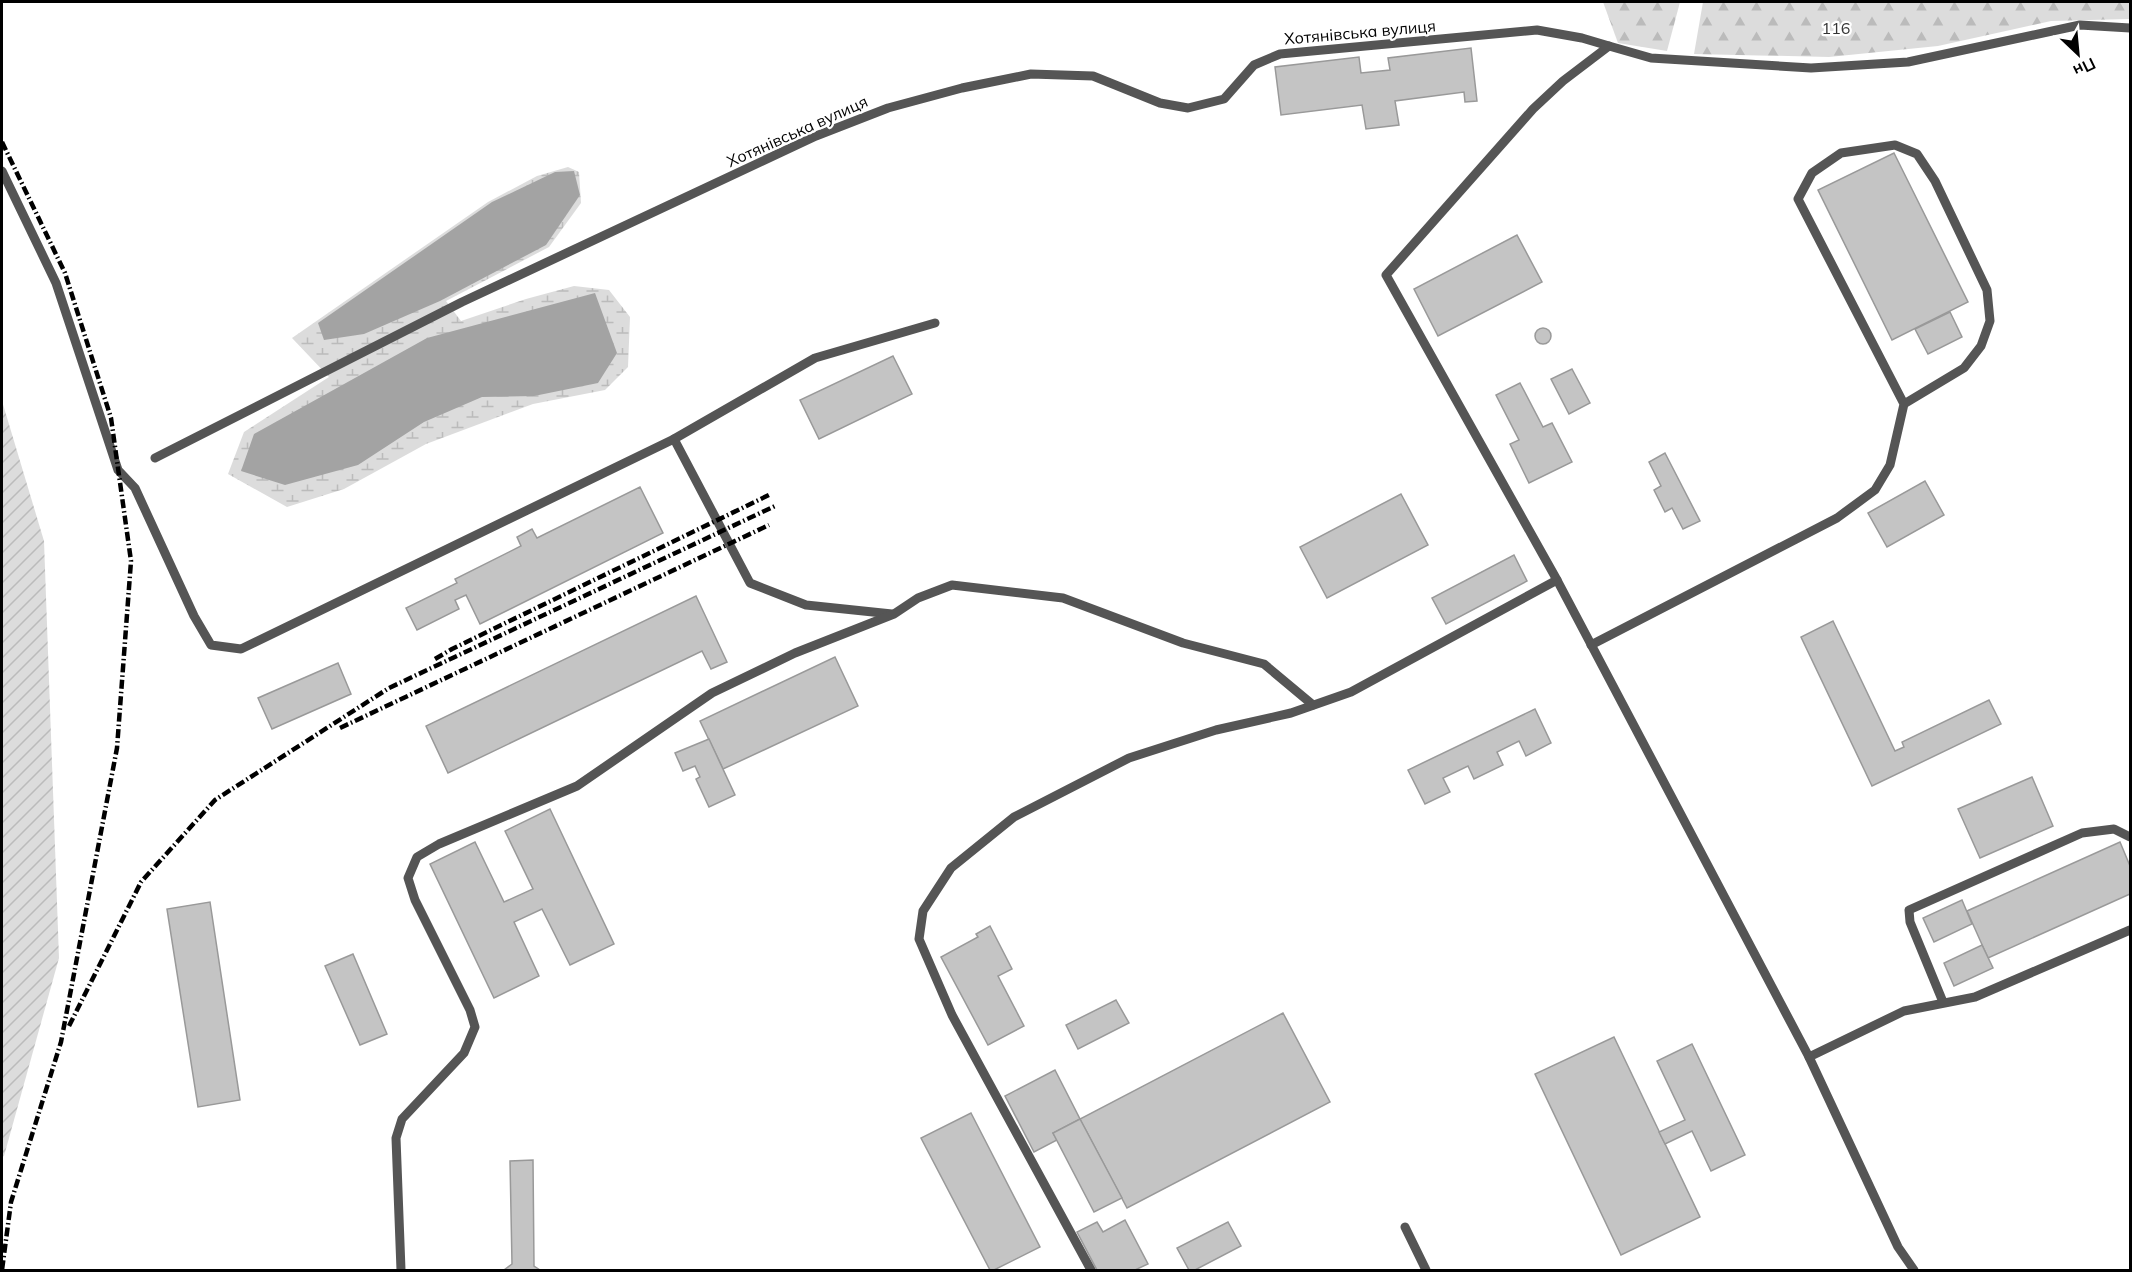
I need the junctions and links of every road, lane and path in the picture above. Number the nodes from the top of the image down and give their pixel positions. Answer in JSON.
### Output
{"nodes":[{"id":1,"x":2130,"y":28,"type":"edge"},
{"id":2,"x":1608,"y":46,"type":"junction"},
{"id":3,"x":2,"y":171,"type":"edge"},
{"id":4,"x":935,"y":323,"type":"dead end"},
{"id":5,"x":1904,"y":404,"type":"junction"},
{"id":6,"x":674,"y":439,"type":"junction"},
{"id":7,"x":155,"y":458,"type":"dead end"},
{"id":8,"x":1557,"y":580,"type":"junction"},
{"id":9,"x":894,"y":615,"type":"junction"},
{"id":10,"x":1591,"y":645,"type":"junction"},
{"id":11,"x":1313,"y":705,"type":"junction"},
{"id":12,"x":2130,"y":837,"type":"edge"},
{"id":13,"x":2130,"y":930,"type":"edge"},
{"id":14,"x":1943,"y":1002,"type":"junction"},
{"id":15,"x":1809,"y":1058,"type":"junction"},
{"id":16,"x":1405,"y":1227,"type":"dead end"},
{"id":17,"x":400,"y":1270,"type":"edge"},
{"id":18,"x":1091,"y":1270,"type":"edge"},
{"id":19,"x":1426,"y":1270,"type":"edge"},
{"id":20,"x":1914,"y":1270,"type":"edge"}],
"edges":[{"from":1,"to":2,"type":"lane","name":"Хотянівська вулиця"},
{"from":2,"to":7,"type":"lane","name":"Хотянівська вулиця"},
{"from":2,"to":8,"type":"lane"},
{"from":3,"to":6,"type":"lane"},
{"from":4,"to":6,"type":"lane"},
{"from":5,"to":5,"type":"lane"},
{"from":5,"to":10,"type":"lane"},
{"from":6,"to":9,"type":"lane"},
{"from":8,"to":10,"type":"lane"},
{"from":8,"to":11,"type":"lane"},
{"from":9,"to":11,"type":"lane"},
{"from":9,"to":17,"type":"lane"},
{"from":10,"to":15,"type":"lane"},
{"from":11,"to":18,"type":"lane"},
{"from":12,"to":14,"type":"lane"},
{"from":13,"to":14,"type":"lane"},
{"from":14,"to":15,"type":"lane"},
{"from":15,"to":20,"type":"lane"},
{"from":16,"to":19,"type":"lane"}]}
